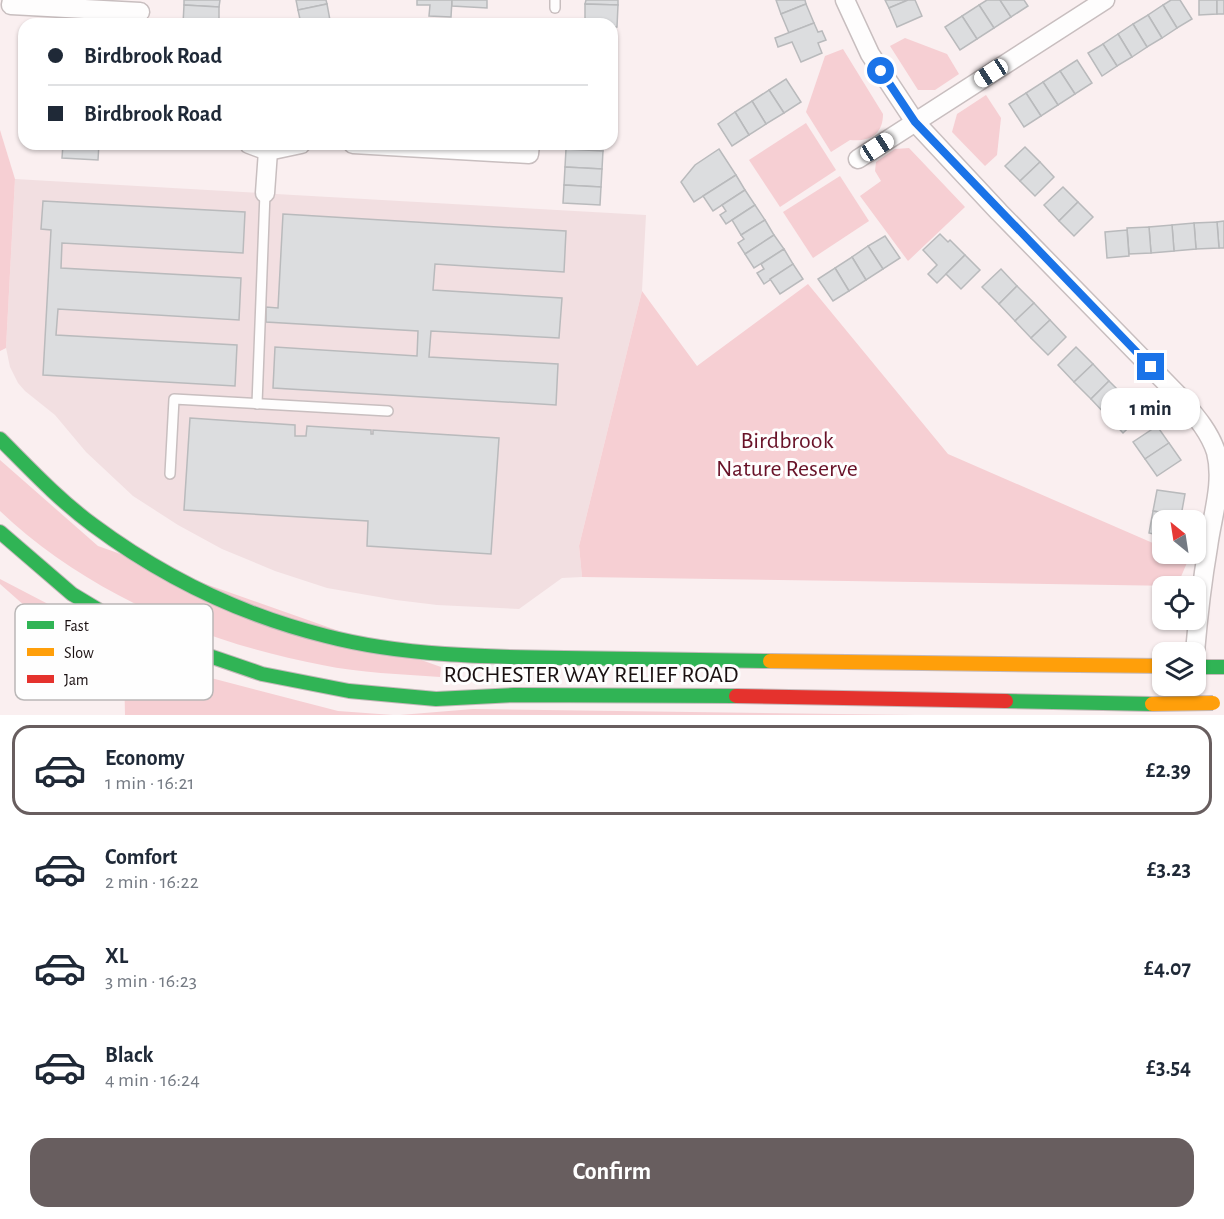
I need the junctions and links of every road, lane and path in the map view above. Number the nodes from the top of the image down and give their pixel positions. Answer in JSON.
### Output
{"nodes":[{"id":1,"x":12,"y":0,"type":"edge"},
{"id":2,"x":844,"y":0,"type":"edge"},
{"id":3,"x":1105,"y":0,"type":"edge"},
{"id":4,"x":140,"y":12,"type":"edge"},
{"id":5,"x":915,"y":122,"type":"junction"},
{"id":6,"x":273,"y":150,"type":"edge"},
{"id":7,"x":459,"y":150,"type":"edge"},
{"id":8,"x":529,"y":150,"type":"edge"},
{"id":9,"x":268,"y":151,"type":"joint"},
{"id":10,"x":858,"y":159,"type":"dead end"},
{"id":11,"x":265,"y":193,"type":"joint"},
{"id":12,"x":257,"y":404,"type":"junction"},
{"id":13,"x":388,"y":411,"type":"dead end"},
{"id":14,"x":1216,"y":432,"type":"edge"},
{"id":15,"x":0,"y":439,"type":"edge"},
{"id":16,"x":170,"y":474,"type":"dead end"},
{"id":17,"x":0,"y":532,"type":"edge"},
{"id":18,"x":30,"y":577,"type":"dead end"},
{"id":19,"x":72,"y":594,"type":"junction"},
{"id":20,"x":89,"y":604,"type":"edge"},
{"id":21,"x":1196,"y":642,"type":"edge"},
{"id":22,"x":213,"y":657,"type":"edge"},
{"id":23,"x":1152,"y":666,"type":"edge"},
{"id":24,"x":1191,"y":696,"type":"edge"},
{"id":25,"x":1218,"y":703,"type":"edge"},
{"id":26,"x":1190,"y":715,"type":"edge"}],
"edges":[{"from":1,"to":4,"type":"street"},
{"from":2,"to":5,"type":"street"},
{"from":3,"to":5,"type":"street"},
{"from":5,"to":10,"type":"street"},
{"from":5,"to":14,"type":"street"},
{"from":6,"to":9,"type":"street"},
{"from":7,"to":8,"type":"street"},
{"from":9,"to":11,"type":"street"},
{"from":11,"to":12,"type":"lane"},
{"from":12,"to":13,"type":"lane"},
{"from":12,"to":16,"type":"lane"},
{"from":14,"to":21,"type":"street"},
{"from":15,"to":23,"type":"highway","name":"ROCHESTER WAY RELIEF ROAD"},
{"from":17,"to":19,"type":"highway","name":"ROCHESTER WAY RELIEF ROAD"},
{"from":18,"to":19,"type":"highway"},
{"from":19,"to":20,"type":"highway","name":"ROCHESTER WAY RELIEF ROAD","bridge":true},
{"from":22,"to":25,"type":"highway","name":"ROCHESTER WAY RELIEF ROAD","bridge":true},
{"from":24,"to":26,"type":"street"}]}
